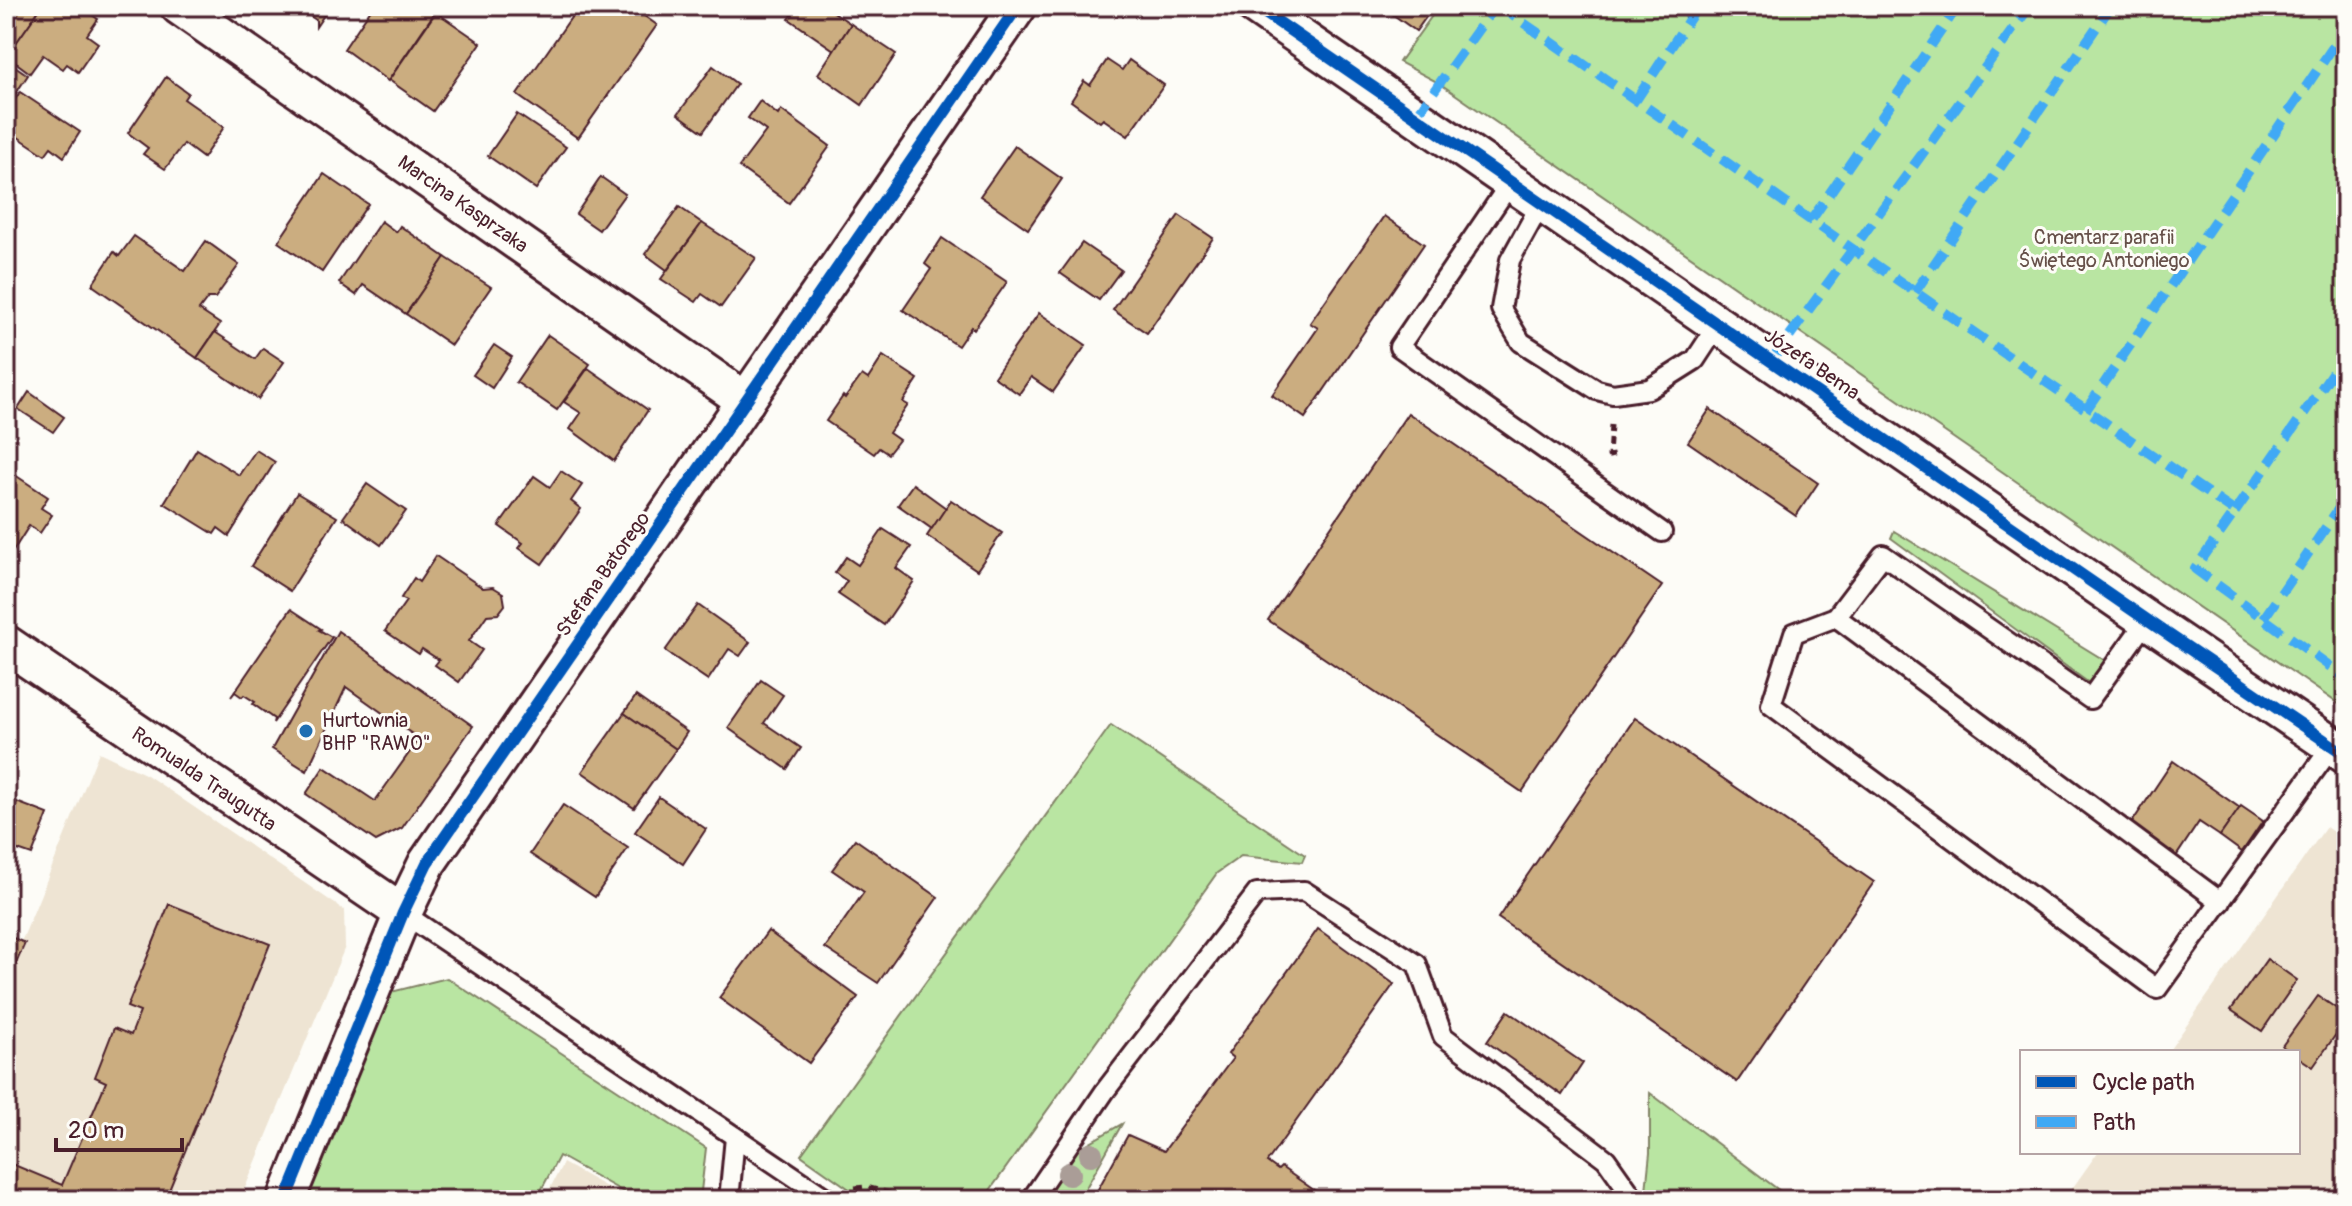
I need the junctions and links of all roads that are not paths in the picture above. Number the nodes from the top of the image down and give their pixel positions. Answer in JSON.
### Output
{"nodes":[{"id":1,"x":179,"y":6,"type":"edge"},
{"id":2,"x":1018,"y":6,"type":"edge"},
{"id":3,"x":1255,"y":6,"type":"edge"},
{"id":4,"x":1511,"y":182,"type":"junction"},
{"id":5,"x":1542,"y":202,"type":"junction"},
{"id":6,"x":1718,"y":325,"type":"junction"},
{"id":7,"x":746,"y":401,"type":"junction"},
{"id":8,"x":1662,"y":532,"type":"dead end"},
{"id":9,"x":1836,"y":617,"type":"junction"},
{"id":10,"x":2147,"y":620,"type":"junction"},
{"id":11,"x":6,"y":644,"type":"edge"},
{"id":12,"x":2339,"y":750,"type":"edge"},
{"id":13,"x":2221,"y":902,"type":"junction"},
{"id":14,"x":403,"y":913,"type":"junction"},
{"id":15,"x":735,"y":1137,"type":"junction"},
{"id":16,"x":821,"y":1195,"type":"edge"},
{"id":17,"x":286,"y":1200,"type":"edge"},
{"id":18,"x":729,"y":1200,"type":"edge"},
{"id":19,"x":1031,"y":1200,"type":"edge"},
{"id":20,"x":1635,"y":1200,"type":"edge"}],
"edges":[{"from":1,"to":7,"type":"street","name":"Marcina Kasprzaka"},
{"from":2,"to":7,"type":"street","name":"Stefana Batorego"},
{"from":3,"to":4,"type":"street","name":"Józefa Bema"},
{"from":4,"to":5,"type":"street","name":"Józefa Bema"},
{"from":4,"to":8,"type":"lane"},
{"from":5,"to":6,"type":"street","name":"Józefa Bema"},
{"from":5,"to":6,"type":"lane"},
{"from":6,"to":10,"type":"street","name":"Józefa Bema"},
{"from":7,"to":14,"type":"street","name":"Stefana Batorego"},
{"from":9,"to":10,"type":"lane"},
{"from":9,"to":13,"type":"lane"},
{"from":9,"to":13,"type":"lane"},
{"from":10,"to":12,"type":"street","name":"Józefa Bema"},
{"from":11,"to":14,"type":"street","name":"Romualda Traugutta"},
{"from":12,"to":13,"type":"lane"},
{"from":14,"to":15,"type":"lane"},
{"from":14,"to":17,"type":"street","name":"Stefana Batorego"},
{"from":15,"to":16,"type":"lane"},
{"from":15,"to":18,"type":"lane"},
{"from":19,"to":20,"type":"lane"}]}
